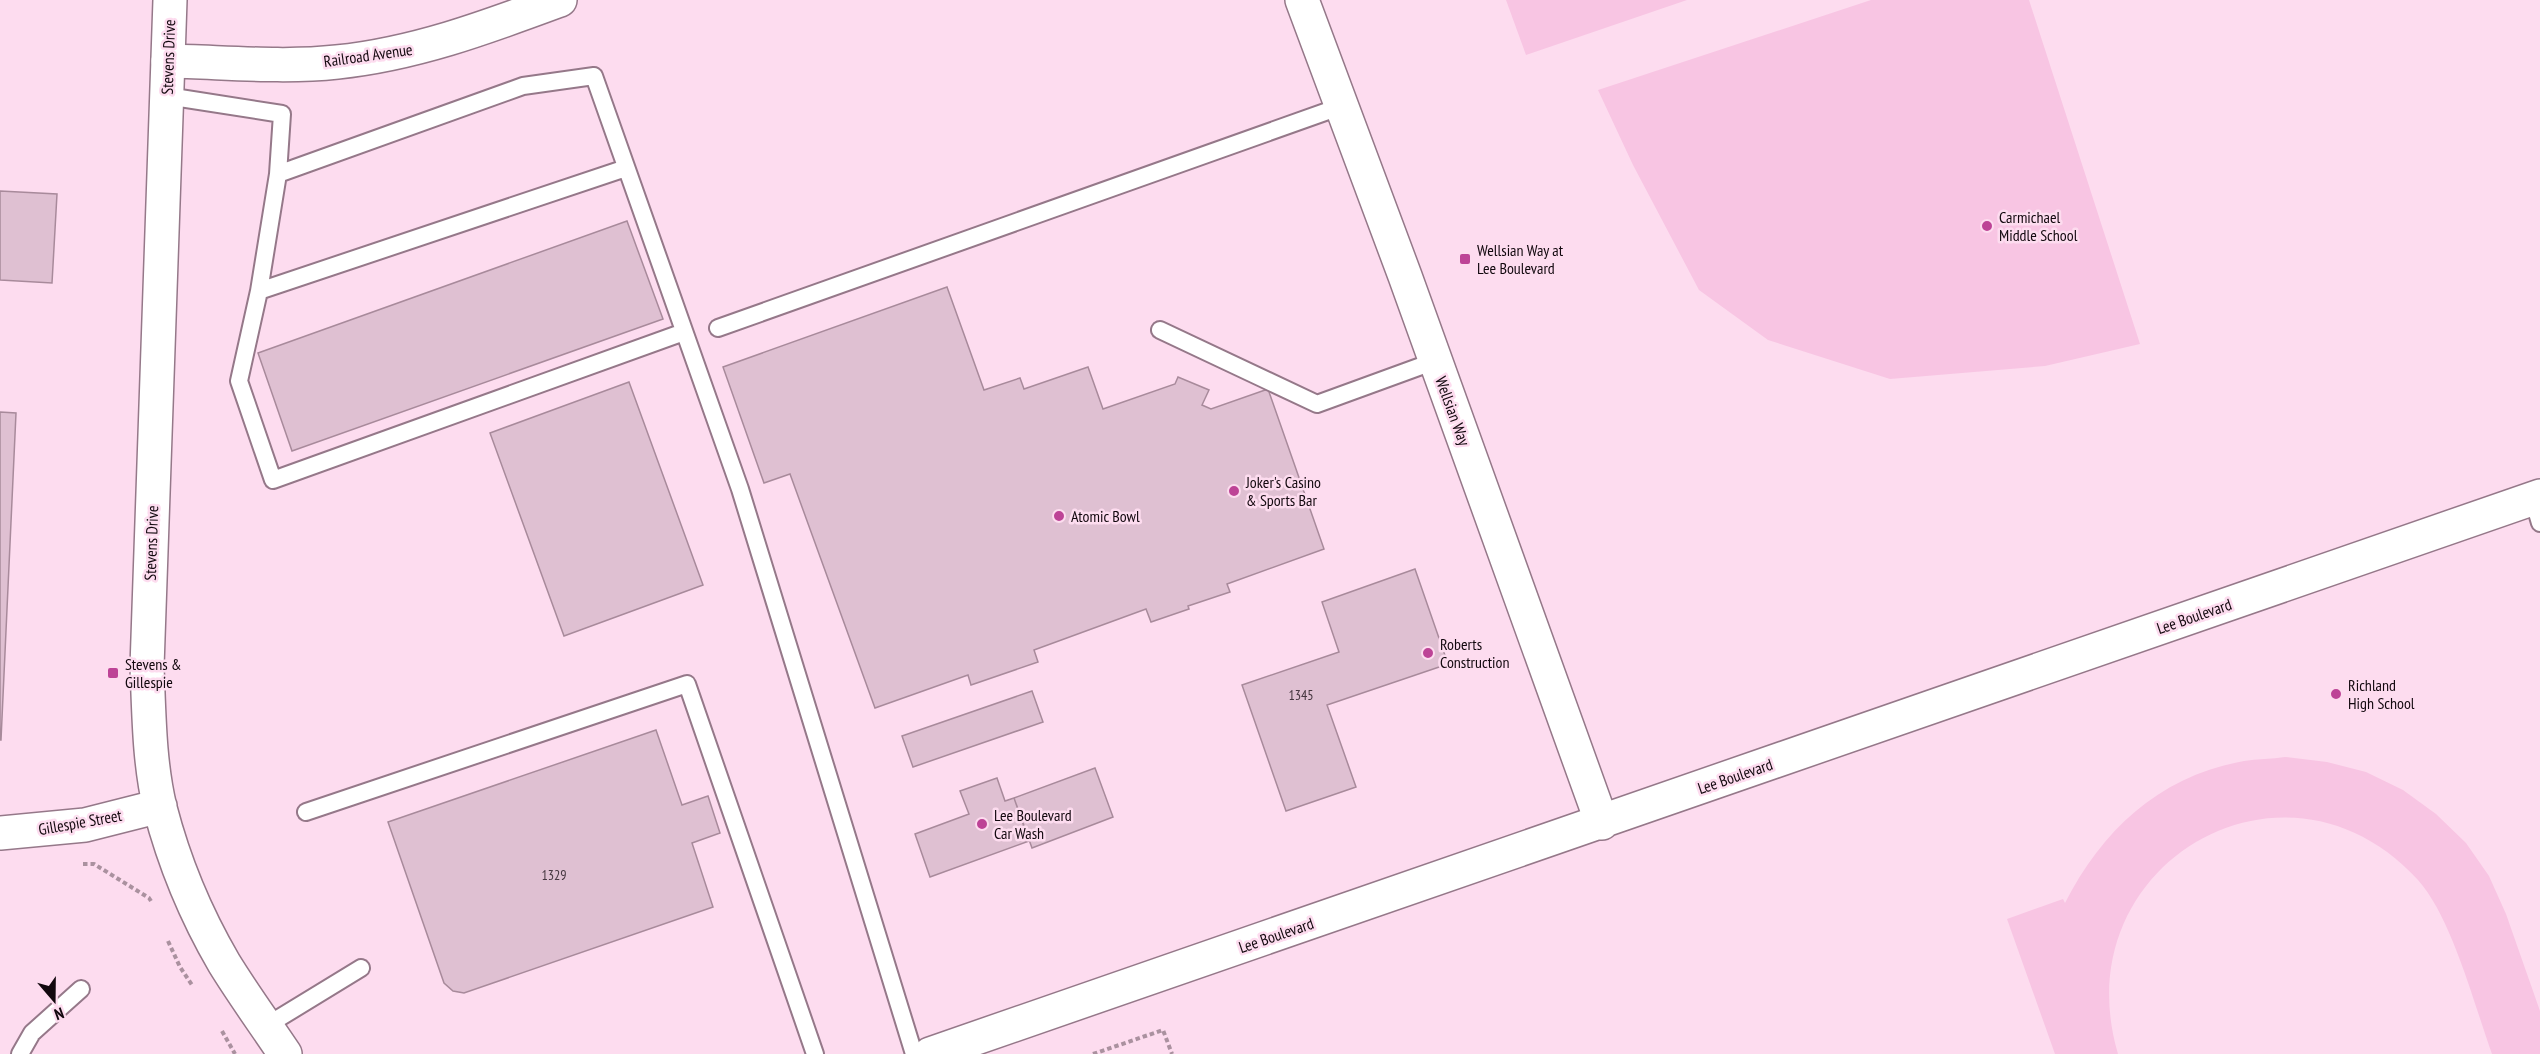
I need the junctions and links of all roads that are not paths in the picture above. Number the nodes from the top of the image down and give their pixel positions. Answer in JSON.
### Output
{"nodes":[{"id":1,"x":170,"y":0,"type":"edge"},
{"id":2,"x":560,"y":0,"type":"edge"},
{"id":3,"x":1302,"y":0,"type":"edge"},
{"id":4,"x":168,"y":61,"type":"junction"},
{"id":5,"x":167,"y":96,"type":"junction"},
{"id":6,"x":1342,"y":106,"type":"junction"},
{"id":7,"x":626,"y":168,"type":"junction"},
{"id":8,"x":278,"y":174,"type":"junction"},
{"id":9,"x":258,"y":291,"type":"junction"},
{"id":10,"x":718,"y":328,"type":"dead end"},
{"id":11,"x":1160,"y":330,"type":"dead end"},
{"id":12,"x":684,"y":332,"type":"junction"},
{"id":13,"x":1435,"y":361,"type":"junction"},
{"id":14,"x":2538,"y":506,"type":"edge"},
{"id":15,"x":160,"y":806,"type":"junction"},
{"id":16,"x":306,"y":812,"type":"dead end"},
{"id":17,"x":1602,"y":823,"type":"junction"},
{"id":18,"x":0,"y":833,"type":"edge"},
{"id":19,"x":362,"y":968,"type":"dead end"},
{"id":20,"x":81,"y":989,"type":"dead end"},
{"id":21,"x":266,"y":1026,"type":"junction"},
{"id":22,"x":20,"y":1054,"type":"edge"},
{"id":23,"x":285,"y":1054,"type":"edge"},
{"id":24,"x":815,"y":1054,"type":"edge"},
{"id":25,"x":914,"y":1054,"type":"edge"},
{"id":26,"x":930,"y":1054,"type":"edge"}],
"edges":[{"from":1,"to":4,"type":"street","name":"Stevens Drive"},
{"from":2,"to":4,"type":"street","name":"Railroad Avenue"},
{"from":3,"to":6,"type":"street","name":"Wellsian Way"},
{"from":4,"to":5,"type":"street","name":"Stevens Drive"},
{"from":5,"to":8,"type":"lane"},
{"from":5,"to":15,"type":"street","name":"Stevens Drive"},
{"from":6,"to":10,"type":"lane"},
{"from":6,"to":13,"type":"street","name":"Wellsian Way"},
{"from":7,"to":8,"type":"lane"},
{"from":7,"to":9,"type":"lane"},
{"from":7,"to":12,"type":"lane"},
{"from":8,"to":9,"type":"lane"},
{"from":9,"to":12,"type":"lane"},
{"from":11,"to":13,"type":"lane"},
{"from":12,"to":25,"type":"lane"},
{"from":13,"to":17,"type":"street","name":"Wellsian Way"},
{"from":14,"to":17,"type":"street","name":"Lee Boulevard"},
{"from":15,"to":18,"type":"street","name":"Gillespie Street"},
{"from":15,"to":21,"type":"street","name":"Stevens Drive"},
{"from":16,"to":24,"type":"lane"},
{"from":17,"to":26,"type":"street","name":"Lee Boulevard"},
{"from":19,"to":21,"type":"lane"},
{"from":20,"to":22,"type":"lane"},
{"from":21,"to":23,"type":"street","name":"Stevens Drive"}]}
